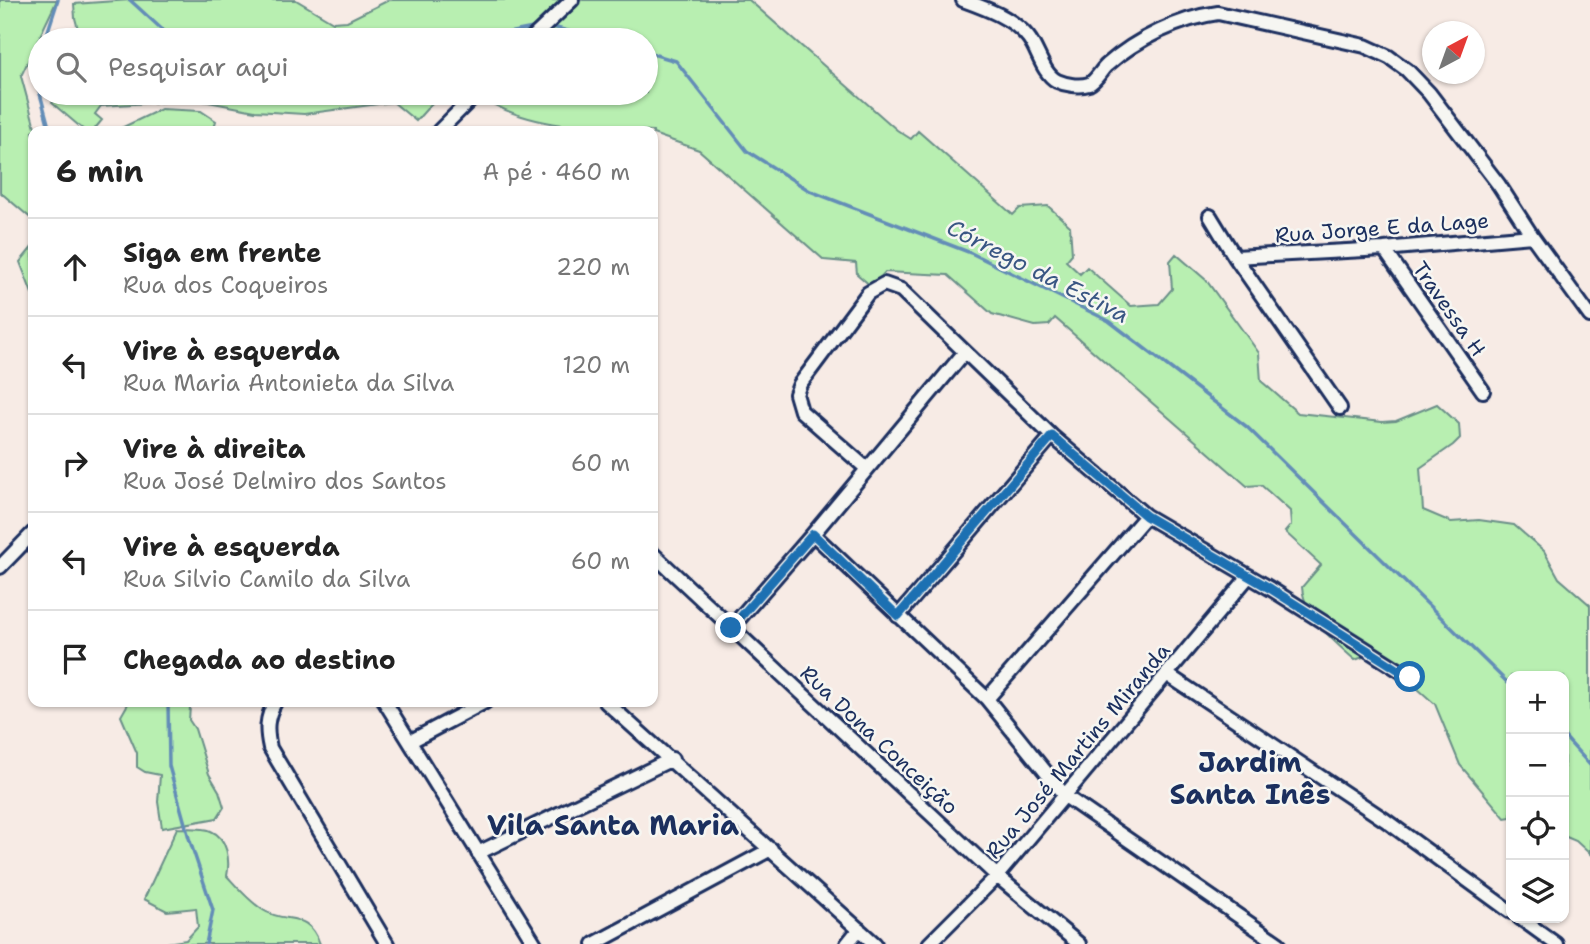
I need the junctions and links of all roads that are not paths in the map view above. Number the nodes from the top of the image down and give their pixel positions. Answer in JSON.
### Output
{"nodes":[{"id":1,"x":572,"y":0,"type":"edge"},
{"id":2,"x":963,"y":0,"type":"edge"},
{"id":3,"x":543,"y":28,"type":"edge"},
{"id":4,"x":465,"y":105,"type":"edge"},
{"id":5,"x":444,"y":126,"type":"edge"},
{"id":6,"x":1210,"y":216,"type":"dead end"},
{"id":7,"x":1532,"y":236,"type":"junction"},
{"id":8,"x":1384,"y":249,"type":"junction"},
{"id":9,"x":1235,"y":257,"type":"junction"},
{"id":10,"x":1590,"y":316,"type":"edge"},
{"id":11,"x":964,"y":353,"type":"junction"},
{"id":12,"x":1483,"y":391,"type":"dead end"},
{"id":13,"x":1340,"y":408,"type":"dead end"},
{"id":14,"x":1052,"y":436,"type":"junction"},
{"id":15,"x":866,"y":468,"type":"junction"},
{"id":16,"x":1146,"y":516,"type":"junction"},
{"id":17,"x":813,"y":534,"type":"junction"},
{"id":18,"x":28,"y":538,"type":"edge"},
{"id":19,"x":658,"y":557,"type":"edge"},
{"id":20,"x":0,"y":567,"type":"edge"},
{"id":21,"x":1249,"y":576,"type":"junction"},
{"id":22,"x":898,"y":616,"type":"junction"},
{"id":23,"x":731,"y":628,"type":"junction"},
{"id":24,"x":1168,"y":675,"type":"junction"},
{"id":25,"x":1410,"y":677,"type":"dead end"},
{"id":26,"x":987,"y":699,"type":"junction"},
{"id":27,"x":272,"y":707,"type":"edge"},
{"id":28,"x":388,"y":707,"type":"edge"},
{"id":29,"x":476,"y":707,"type":"edge"},
{"id":30,"x":612,"y":707,"type":"edge"},
{"id":31,"x":411,"y":741,"type":"junction"},
{"id":32,"x":672,"y":759,"type":"junction"},
{"id":33,"x":1065,"y":796,"type":"junction"},
{"id":34,"x":771,"y":849,"type":"junction"},
{"id":35,"x":478,"y":853,"type":"junction"},
{"id":36,"x":997,"y":876,"type":"junction"},
{"id":37,"x":1506,"y":908,"type":"edge"},
{"id":38,"x":1527,"y":923,"type":"edge"},
{"id":39,"x":859,"y":929,"type":"junction"},
{"id":40,"x":387,"y":944,"type":"edge"},
{"id":41,"x":535,"y":944,"type":"edge"},
{"id":42,"x":594,"y":944,"type":"edge"},
{"id":43,"x":847,"y":944,"type":"edge"},
{"id":44,"x":875,"y":944,"type":"edge"},
{"id":45,"x":929,"y":944,"type":"edge"},
{"id":46,"x":1079,"y":944,"type":"edge"},
{"id":47,"x":1279,"y":944,"type":"edge"},
{"id":48,"x":1556,"y":944,"type":"edge"}],
"edges":[{"from":1,"to":3,"type":"street"},
{"from":2,"to":7,"type":"street"},
{"from":4,"to":5,"type":"street"},
{"from":6,"to":9,"type":"street"},
{"from":7,"to":8,"type":"street","name":"Rua Jorge E da Lage"},
{"from":7,"to":10,"type":"street"},
{"from":8,"to":9,"type":"street","name":"Rua Jorge E da Lage"},
{"from":8,"to":12,"type":"street","name":"Travessa H"},
{"from":9,"to":13,"type":"street"},
{"from":11,"to":14,"type":"street"},
{"from":11,"to":15,"type":"street"},
{"from":11,"to":15,"type":"street"},
{"from":14,"to":16,"type":"street"},
{"from":14,"to":22,"type":"street"},
{"from":15,"to":17,"type":"street"},
{"from":16,"to":21,"type":"street"},
{"from":16,"to":26,"type":"street"},
{"from":17,"to":22,"type":"street"},
{"from":17,"to":23,"type":"street"},
{"from":18,"to":20,"type":"street"},
{"from":19,"to":23,"type":"street","name":"Rua Dona Conceição"},
{"from":21,"to":24,"type":"street","name":"Rua José Martins Miranda"},
{"from":21,"to":25,"type":"street"},
{"from":22,"to":26,"type":"street"},
{"from":23,"to":36,"type":"street","name":"Rua Dona Conceição"},
{"from":24,"to":33,"type":"street","name":"Rua José Martins Miranda"},
{"from":24,"to":37,"type":"street"},
{"from":26,"to":33,"type":"street"},
{"from":27,"to":40,"type":"street"},
{"from":28,"to":31,"type":"street"},
{"from":29,"to":31,"type":"street"},
{"from":30,"to":32,"type":"street"},
{"from":31,"to":35,"type":"street"},
{"from":32,"to":34,"type":"street"},
{"from":32,"to":35,"type":"street"},
{"from":33,"to":36,"type":"street","name":"Rua José Martins Miranda"},
{"from":33,"to":47,"type":"street"},
{"from":34,"to":39,"type":"street"},
{"from":34,"to":42,"type":"street"},
{"from":35,"to":41,"type":"street"},
{"from":36,"to":45,"type":"street","name":"Rua José Martins Miranda"},
{"from":36,"to":46,"type":"street","name":"Rua Dona Conceição"},
{"from":38,"to":48,"type":"street"},
{"from":39,"to":43,"type":"street"},
{"from":39,"to":44,"type":"street"}]}
